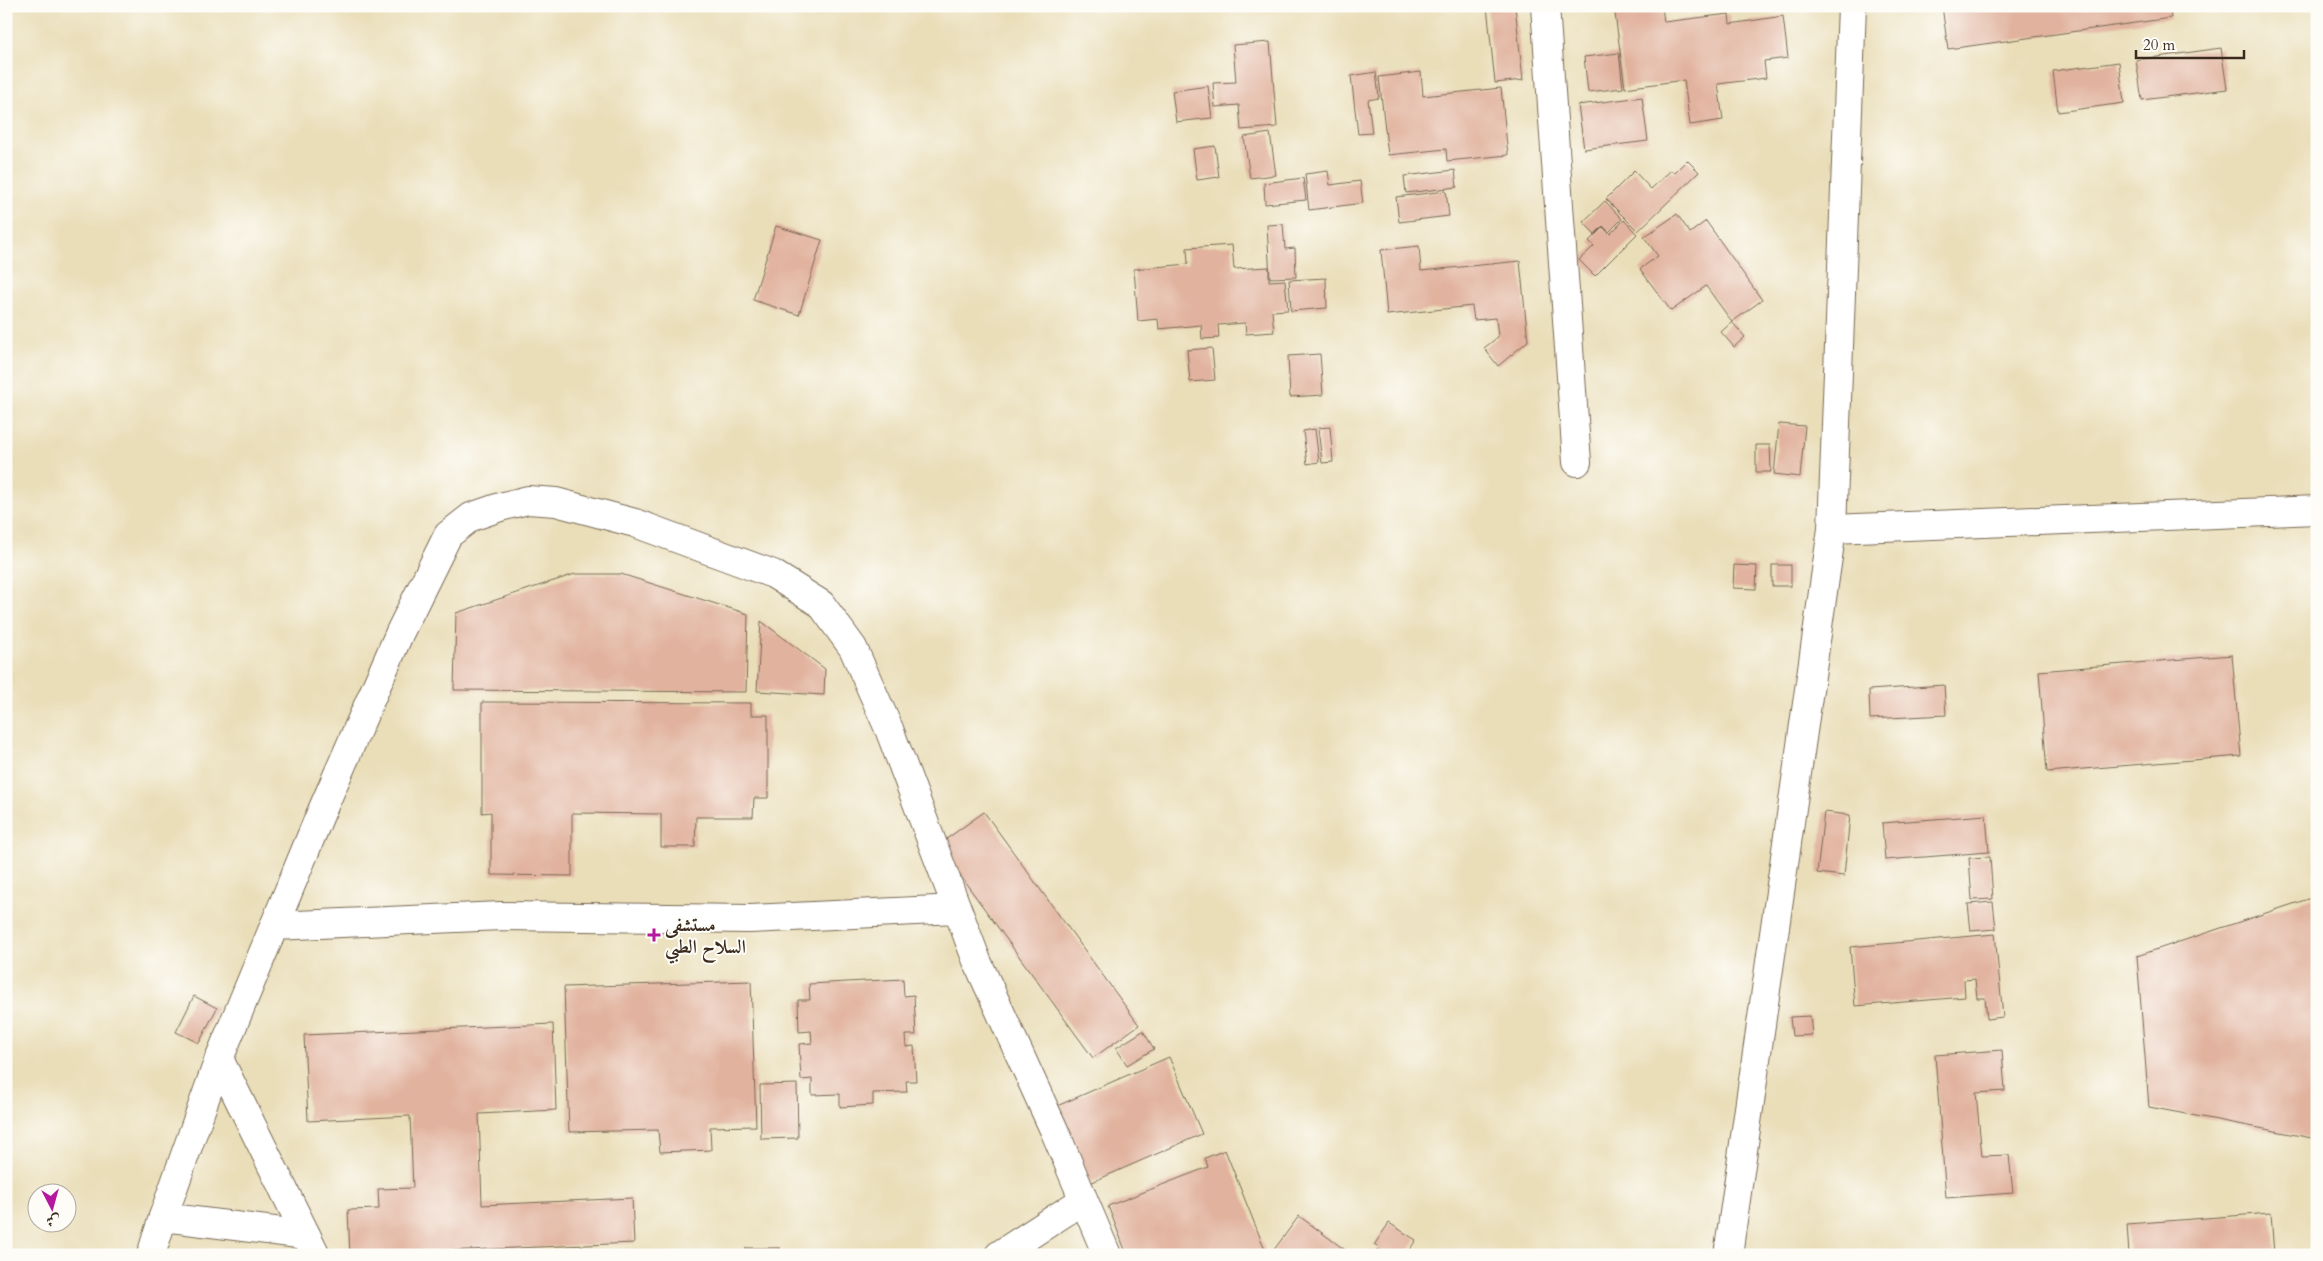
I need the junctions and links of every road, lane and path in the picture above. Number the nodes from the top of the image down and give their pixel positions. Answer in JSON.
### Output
{"nodes":[{"id":1,"x":1545,"y":6,"type":"edge"},
{"id":2,"x":1852,"y":6,"type":"edge"},
{"id":3,"x":1577,"y":462,"type":"dead end"},
{"id":4,"x":2317,"y":510,"type":"edge"},
{"id":5,"x":1832,"y":529,"type":"junction"},
{"id":6,"x":957,"y":909,"type":"junction"},
{"id":7,"x":274,"y":926,"type":"junction"},
{"id":8,"x":219,"y":1059,"type":"junction"},
{"id":9,"x":1082,"y":1201,"type":"junction"},
{"id":10,"x":163,"y":1217,"type":"junction"},
{"id":11,"x":311,"y":1245,"type":"edge"},
{"id":12,"x":151,"y":1255,"type":"edge"},
{"id":13,"x":999,"y":1255,"type":"edge"},
{"id":14,"x":1107,"y":1255,"type":"edge"},
{"id":15,"x":1728,"y":1255,"type":"edge"}],
"edges":[{"from":1,"to":3,"type":"street"},
{"from":2,"to":5,"type":"street"},
{"from":4,"to":5,"type":"street"},
{"from":5,"to":15,"type":"street"},
{"from":6,"to":7,"type":"street"},
{"from":6,"to":7,"type":"street"},
{"from":6,"to":9,"type":"street"},
{"from":7,"to":8,"type":"street"},
{"from":8,"to":10,"type":"street"},
{"from":8,"to":11,"type":"street"},
{"from":9,"to":13,"type":"street"},
{"from":9,"to":14,"type":"street"},
{"from":10,"to":11,"type":"street"},
{"from":10,"to":12,"type":"street"}]}
